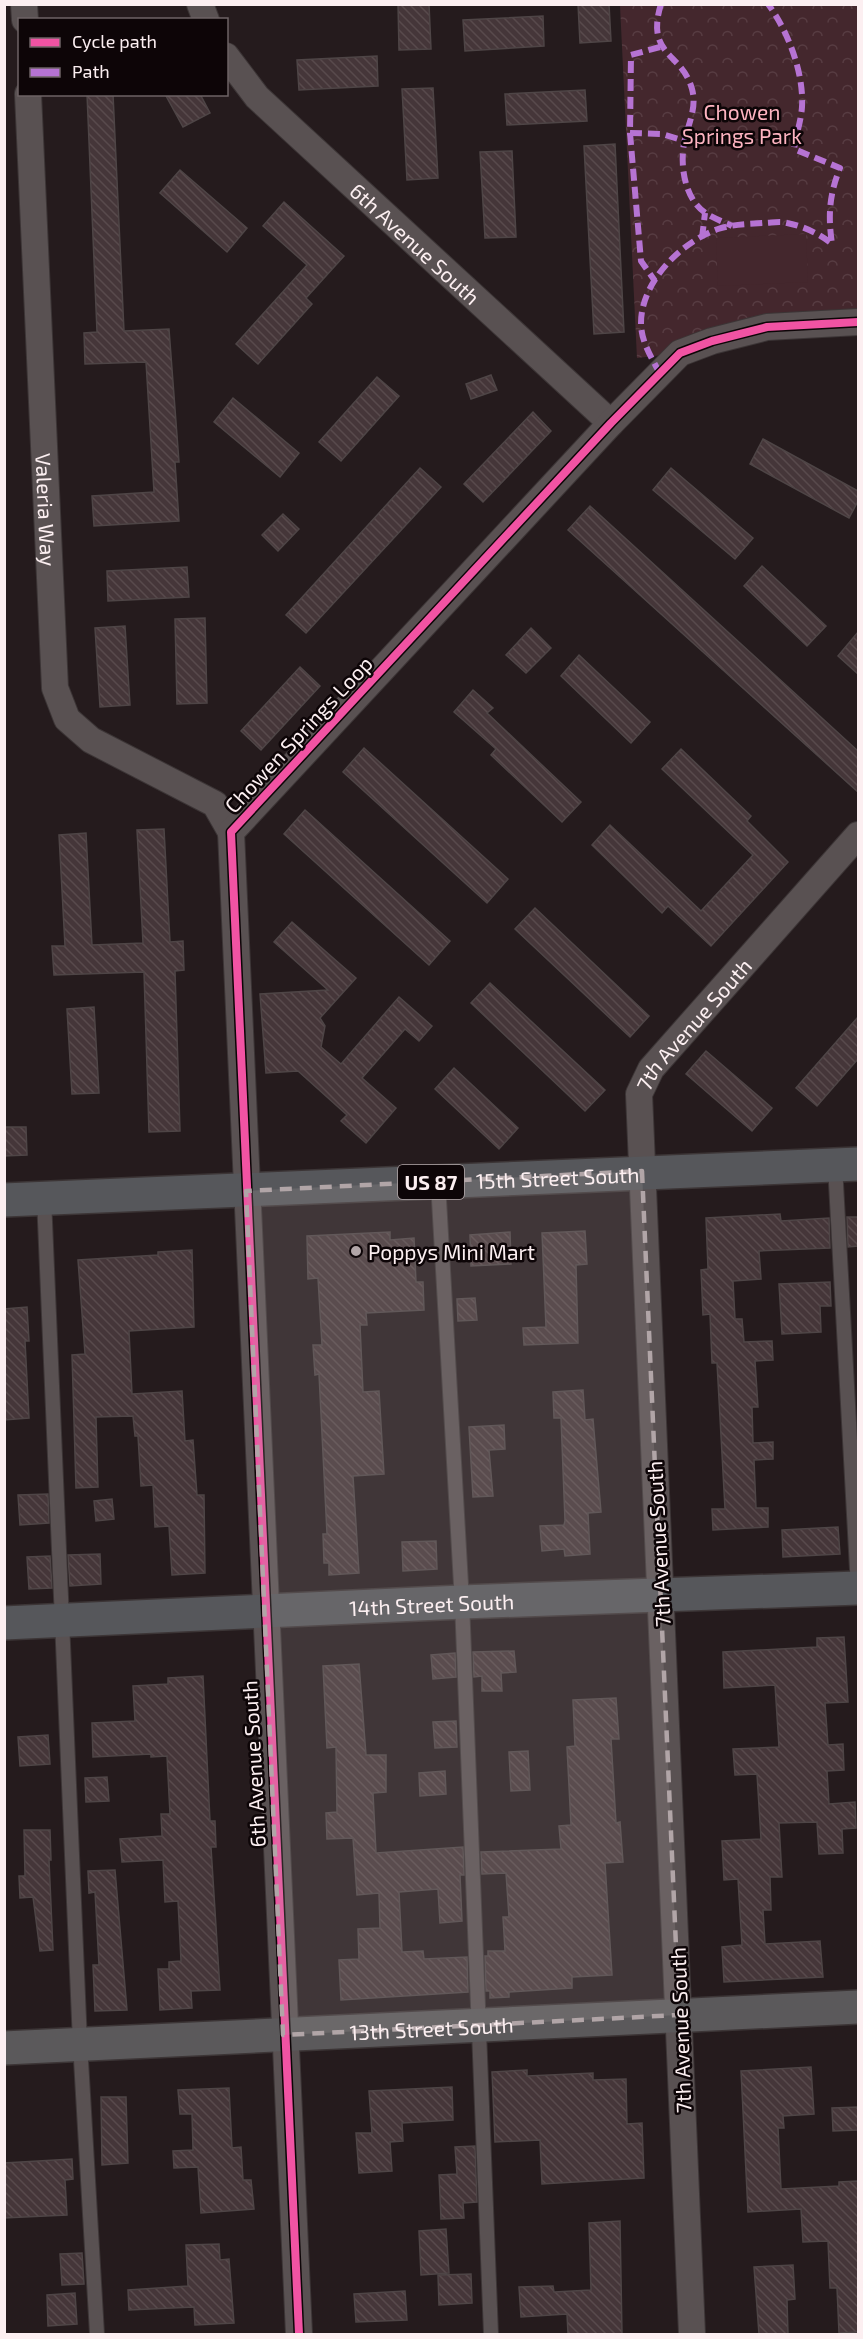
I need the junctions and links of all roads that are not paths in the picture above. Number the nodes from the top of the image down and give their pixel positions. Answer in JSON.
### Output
{"nodes":[{"id":1,"x":228,"y":59,"type":"edge"},
{"id":2,"x":28,"y":96,"type":"edge"},
{"id":3,"x":858,"y":322,"type":"edge"},
{"id":4,"x":611,"y":423,"type":"junction"},
{"id":5,"x":231,"y":832,"type":"junction"},
{"id":6,"x":858,"y":835,"type":"edge"},
{"id":7,"x":847,"y":1164,"type":"edge"},
{"id":8,"x":642,"y":1172,"type":"junction"},
{"id":9,"x":438,"y":1182,"type":"junction"},
{"id":10,"x":246,"y":1191,"type":"junction"},
{"id":11,"x":44,"y":1197,"type":"junction"},
{"id":12,"x":4,"y":1200,"type":"edge"},
{"id":13,"x":858,"y":1588,"type":"edge"},
{"id":14,"x":858,"y":1594,"type":"edge"},
{"id":15,"x":661,"y":1595,"type":"junction"},
{"id":16,"x":462,"y":1602,"type":"junction"},
{"id":17,"x":265,"y":1613,"type":"junction"},
{"id":18,"x":61,"y":1620,"type":"junction"},
{"id":19,"x":4,"y":1623,"type":"edge"},
{"id":20,"x":858,"y":2007,"type":"edge"},
{"id":21,"x":679,"y":2015,"type":"junction"},
{"id":22,"x":477,"y":2025,"type":"junction"},
{"id":23,"x":283,"y":2035,"type":"junction"},
{"id":24,"x":80,"y":2043,"type":"junction"},
{"id":25,"x":4,"y":2048,"type":"edge"},
{"id":26,"x":97,"y":2334,"type":"edge"},
{"id":27,"x":299,"y":2334,"type":"edge"},
{"id":28,"x":491,"y":2334,"type":"edge"},
{"id":29,"x":692,"y":2334,"type":"edge"}],
"edges":[{"from":1,"to":4,"type":"street","name":"6th Avenue South"},
{"from":2,"to":5,"type":"street","name":"Valeria Way"},
{"from":3,"to":4,"type":"street","name":"Chowen Springs Loop"},
{"from":4,"to":5,"type":"street","name":"Chowen Springs Loop"},
{"from":5,"to":10,"type":"street","name":"Chowen Springs Loop"},
{"from":6,"to":8,"type":"street","name":"7th Avenue South"},
{"from":7,"to":8,"type":"main road","name":"15th Street South","number":"US 87"},
{"from":7,"to":13,"type":"lane"},
{"from":8,"to":9,"type":"main road","name":"15th Street South","number":"US 87"},
{"from":8,"to":15,"type":"street","name":"7th Avenue South"},
{"from":9,"to":10,"type":"main road","name":"15th Street South","number":"US 87"},
{"from":9,"to":16,"type":"lane"},
{"from":10,"to":11,"type":"main road","name":"15th Street South","number":"US 87"},
{"from":10,"to":17,"type":"street","name":"6th Avenue South"},
{"from":11,"to":12,"type":"main road","name":"15th Street South","number":"US 87"},
{"from":11,"to":18,"type":"lane"},
{"from":13,"to":14,"type":"lane"},
{"from":13,"to":15,"type":"main road","name":"14th Street South"},
{"from":15,"to":16,"type":"main road","name":"14th Street South"},
{"from":15,"to":21,"type":"street","name":"7th Avenue South"},
{"from":16,"to":17,"type":"main road","name":"14th Street South"},
{"from":16,"to":22,"type":"lane"},
{"from":17,"to":18,"type":"main road","name":"14th Street South"},
{"from":17,"to":23,"type":"street","name":"6th Avenue South"},
{"from":18,"to":19,"type":"main road","name":"14th Street South"},
{"from":18,"to":24,"type":"lane"},
{"from":20,"to":21,"type":"street","name":"13th Street South"},
{"from":21,"to":22,"type":"street","name":"13th Street South"},
{"from":21,"to":29,"type":"street","name":"7th Avenue South"},
{"from":22,"to":23,"type":"street","name":"13th Street South"},
{"from":22,"to":28,"type":"lane"},
{"from":23,"to":24,"type":"street","name":"13th Street South"},
{"from":23,"to":27,"type":"street","name":"6th Avenue South"},
{"from":24,"to":25,"type":"street","name":"13th Street South"},
{"from":24,"to":26,"type":"lane"}]}
